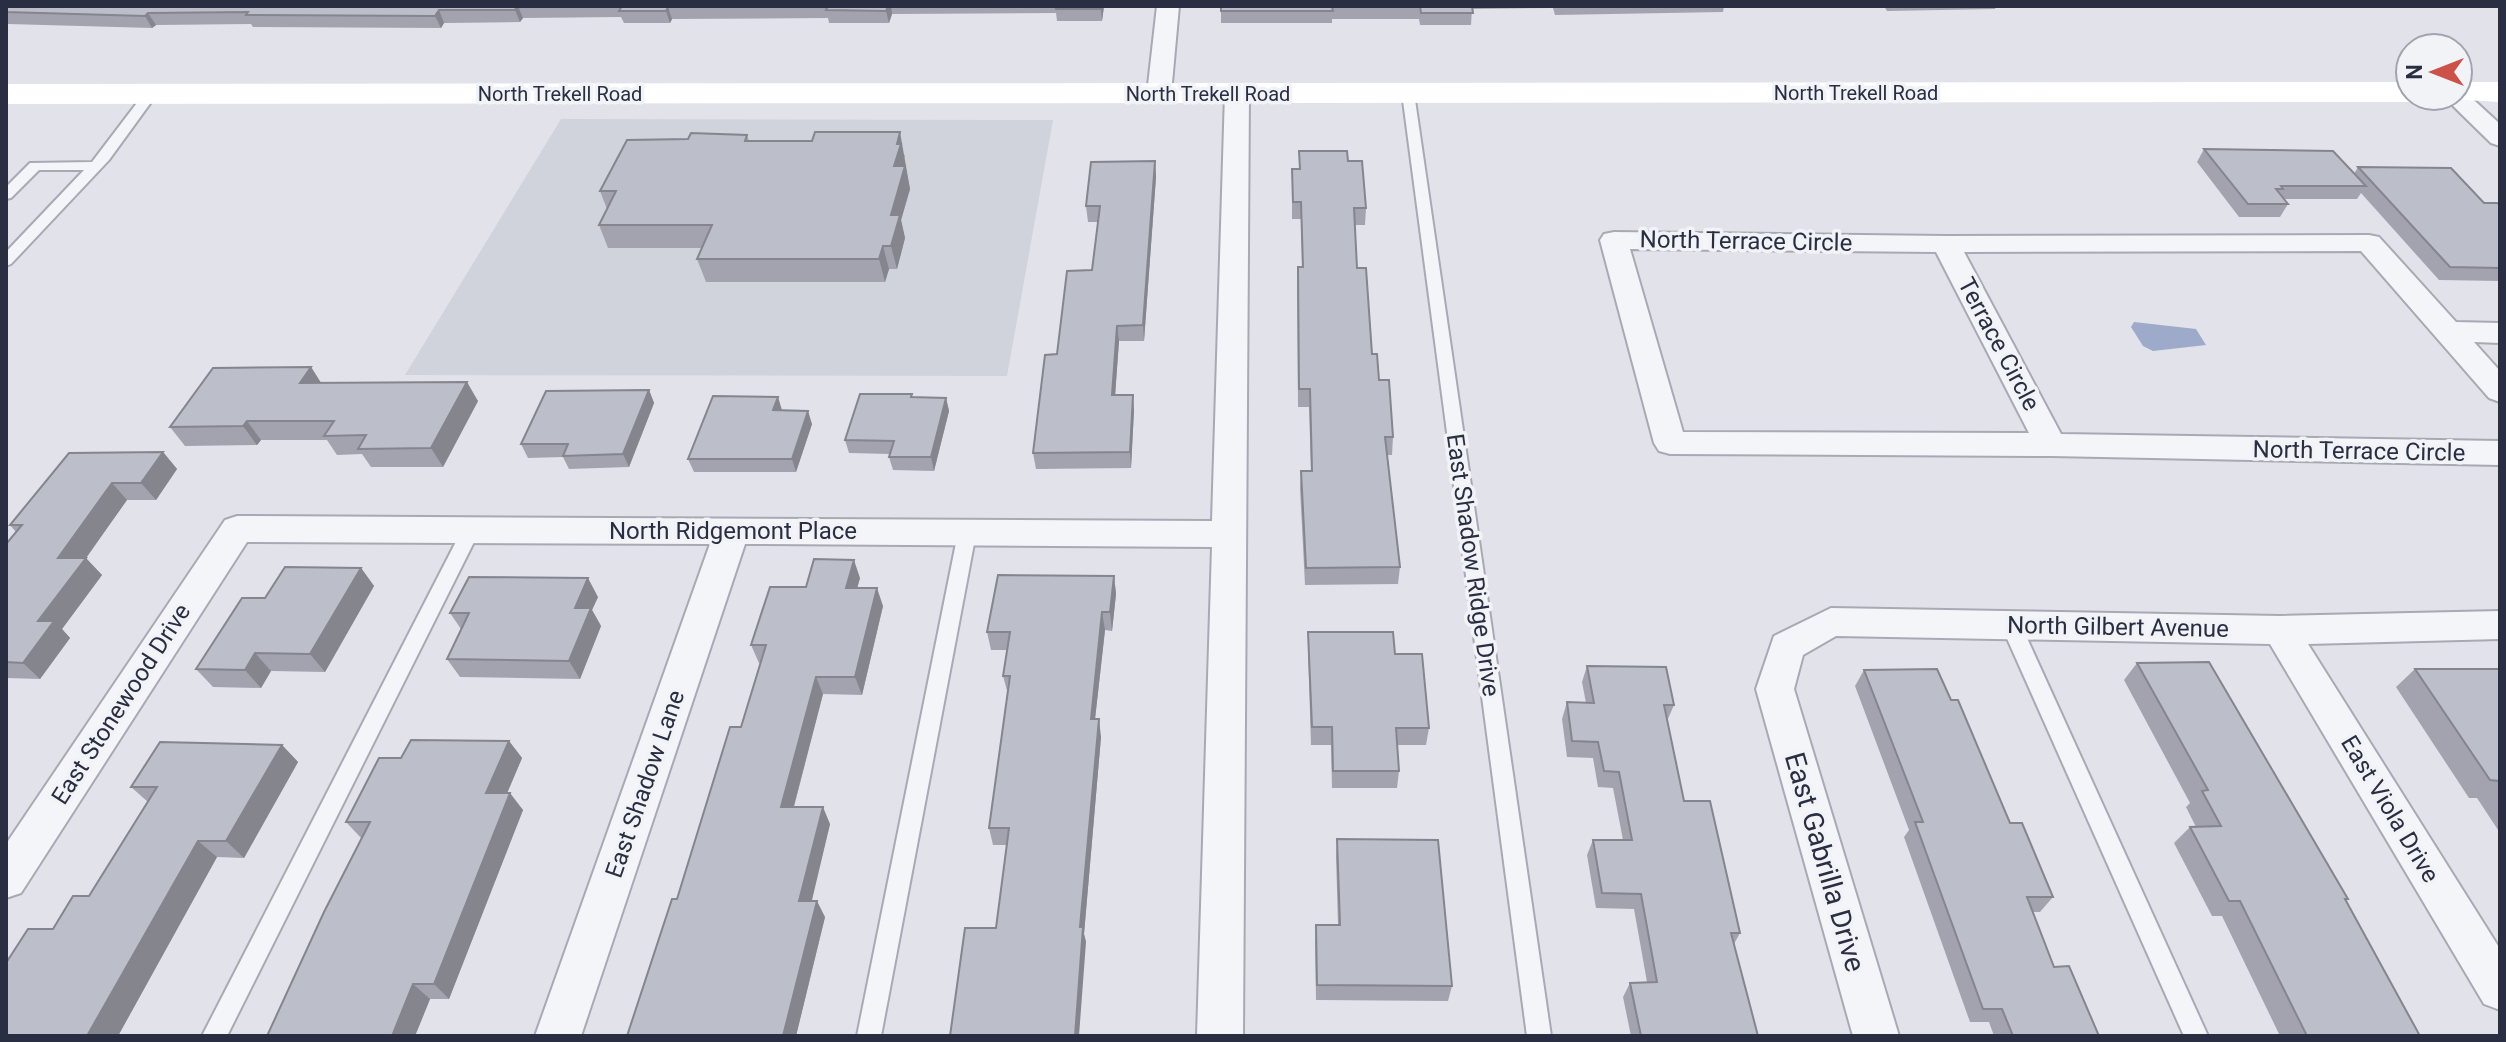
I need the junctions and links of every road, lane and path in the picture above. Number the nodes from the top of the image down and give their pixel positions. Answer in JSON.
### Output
{"nodes":[{"id":1,"x":1168,"y":6,"type":"edge"},
{"id":2,"x":2394,"y":92,"type":"edge"},
{"id":3,"x":2500,"y":92,"type":"edge"},
{"id":4,"x":1237,"y":93,"type":"junction"},
{"id":5,"x":1408,"y":93,"type":"junction"},
{"id":6,"x":2474,"y":93,"type":"edge"},
{"id":7,"x":6,"y":94,"type":"edge"},
{"id":8,"x":151,"y":94,"type":"junction"},
{"id":9,"x":1159,"y":94,"type":"junction"},
{"id":10,"x":2474,"y":112,"type":"edge"},
{"id":11,"x":2500,"y":138,"type":"edge"},
{"id":12,"x":96,"y":166,"type":"junction"},
{"id":13,"x":6,"y":195,"type":"edge"},
{"id":14,"x":1946,"y":244,"type":"junction"},
{"id":15,"x":6,"y":261,"type":"edge"},
{"id":16,"x":2446,"y":332,"type":"junction"},
{"id":17,"x":2500,"y":333,"type":"edge"},
{"id":18,"x":2500,"y":391,"type":"edge"},
{"id":19,"x":2051,"y":445,"type":"junction"},
{"id":20,"x":2500,"y":453,"type":"edge"},
{"id":21,"x":237,"y":529,"type":"joint"},
{"id":22,"x":471,"y":530,"type":"junction"},
{"id":23,"x":732,"y":531,"type":"junction"},
{"id":24,"x":967,"y":533,"type":"junction"},
{"id":25,"x":1228,"y":534,"type":"junction"},
{"id":26,"x":2011,"y":625,"type":"junction"},
{"id":27,"x":2500,"y":625,"type":"edge"},
{"id":28,"x":2280,"y":630,"type":"junction"},
{"id":29,"x":1775,"y":689,"type":"joint"},
{"id":30,"x":6,"y":879,"type":"edge"},
{"id":31,"x":2500,"y":989,"type":"edge"},
{"id":32,"x":214,"y":1036,"type":"edge"},
{"id":33,"x":558,"y":1036,"type":"edge"},
{"id":34,"x":869,"y":1036,"type":"edge"},
{"id":35,"x":1220,"y":1036,"type":"edge"},
{"id":36,"x":1539,"y":1036,"type":"edge"},
{"id":37,"x":1876,"y":1036,"type":"edge"},
{"id":38,"x":2196,"y":1036,"type":"edge"}],
"edges":[{"from":1,"to":9,"type":"street"},
{"from":2,"to":5,"type":"main road","name":"North Trekell Road"},
{"from":3,"to":6,"type":"main road"},
{"from":4,"to":5,"type":"main road","name":"North Trekell Road"},
{"from":4,"to":9,"type":"main road","name":"North Trekell Road"},
{"from":4,"to":25,"type":"street"},
{"from":5,"to":36,"type":"lane","name":"East Shadow Ridge Drive"},
{"from":7,"to":8,"type":"main road","name":"North Trekell Road"},
{"from":8,"to":9,"type":"main road","name":"North Trekell Road"},
{"from":8,"to":12,"type":"lane"},
{"from":10,"to":11,"type":"street"},
{"from":12,"to":13,"type":"lane"},
{"from":12,"to":15,"type":"lane"},
{"from":14,"to":16,"type":"street","name":"North Terrace Circle"},
{"from":14,"to":19,"type":"street","name":"Terrace Circle"},
{"from":14,"to":19,"type":"street","name":"North Terrace Circle"},
{"from":16,"to":17,"type":"street"},
{"from":16,"to":18,"type":"street","name":"North Terrace Circle"},
{"from":19,"to":20,"type":"street","name":"North Terrace Circle"},
{"from":21,"to":22,"type":"street","name":"North Ridgemont Place"},
{"from":21,"to":30,"type":"street","name":"East Stonewood Drive"},
{"from":22,"to":23,"type":"street","name":"North Ridgemont Place"},
{"from":22,"to":32,"type":"lane"},
{"from":23,"to":24,"type":"street","name":"North Ridgemont Place"},
{"from":23,"to":33,"type":"street","name":"East Shadow Lane"},
{"from":24,"to":25,"type":"street","name":"North Ridgemont Place"},
{"from":24,"to":34,"type":"lane"},
{"from":25,"to":35,"type":"street"},
{"from":26,"to":28,"type":"street","name":"North Gilbert Avenue"},
{"from":26,"to":29,"type":"street","name":"North Gilbert Avenue"},
{"from":26,"to":38,"type":"lane"},
{"from":27,"to":28,"type":"street","name":"North Gilbert Avenue"},
{"from":28,"to":31,"type":"street","name":"East Viola Drive"},
{"from":29,"to":37,"type":"street","name":"East Gabrilla Drive"}]}
